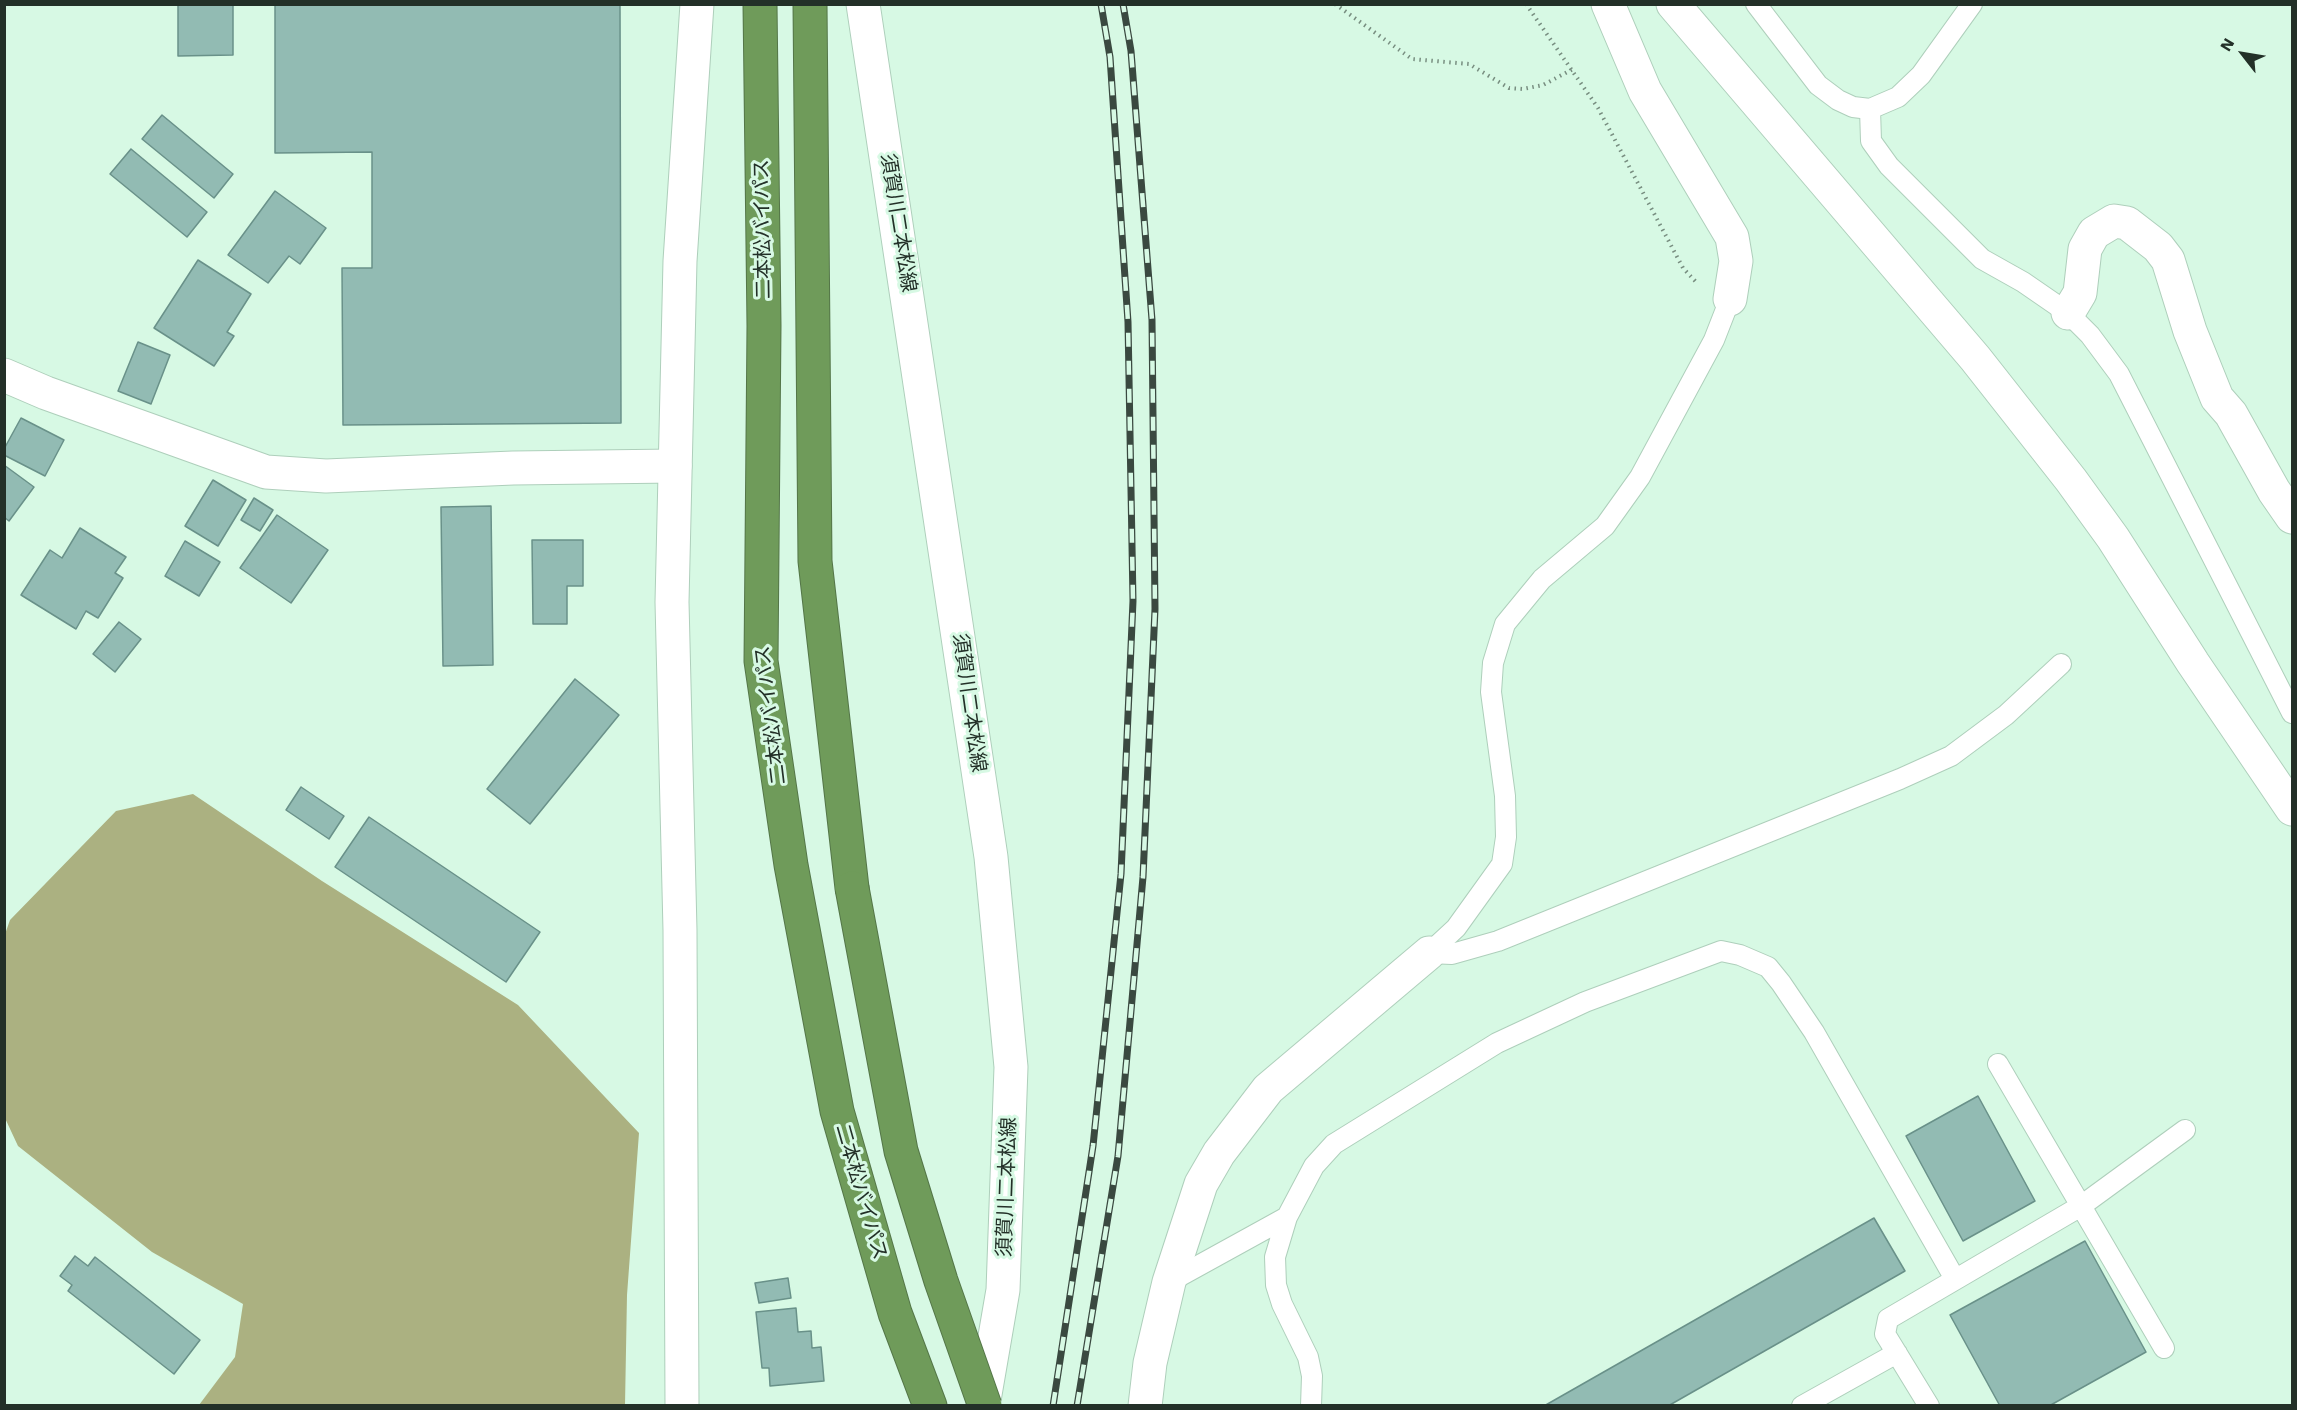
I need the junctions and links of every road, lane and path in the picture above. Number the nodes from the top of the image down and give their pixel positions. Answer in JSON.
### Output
{"nodes":[{"id":1,"x":697,"y":4,"type":"edge"},
{"id":2,"x":760,"y":4,"type":"edge"},
{"id":3,"x":810,"y":4,"type":"edge"},
{"id":4,"x":863,"y":4,"type":"edge"},
{"id":5,"x":1335,"y":4,"type":"edge"},
{"id":6,"x":1526,"y":4,"type":"edge"},
{"id":7,"x":1608,"y":4,"type":"edge"},
{"id":8,"x":1673,"y":4,"type":"edge"},
{"id":9,"x":1756,"y":4,"type":"edge"},
{"id":10,"x":1972,"y":4,"type":"edge"},
{"id":11,"x":1573,"y":69,"type":"junction"},
{"id":12,"x":1870,"y":109,"type":"junction"},
{"id":13,"x":1730,"y":298,"type":"junction"},
{"id":14,"x":2068,"y":313,"type":"junction"},
{"id":15,"x":4,"y":375,"type":"edge"},
{"id":16,"x":675,"y":466,"type":"junction"},
{"id":17,"x":2292,"y":517,"type":"edge"},
{"id":18,"x":2061,"y":664,"type":"dead end"},
{"id":19,"x":2292,"y":712,"type":"edge"},
{"id":20,"x":2292,"y":810,"type":"edge"},
{"id":21,"x":1429,"y":953,"type":"junction"},
{"id":22,"x":1998,"y":1064,"type":"dead end"},
{"id":23,"x":2185,"y":1130,"type":"dead end"},
{"id":24,"x":2081,"y":1206,"type":"junction"},
{"id":25,"x":1287,"y":1217,"type":"junction"},
{"id":26,"x":1955,"y":1279,"type":"junction"},
{"id":27,"x":1169,"y":1282,"type":"junction"},
{"id":28,"x":2164,"y":1348,"type":"dead end"},
{"id":29,"x":1897,"y":1353,"type":"junction"},
{"id":30,"x":682,"y":1406,"type":"edge"},
{"id":31,"x":930,"y":1406,"type":"edge"},
{"id":32,"x":984,"y":1406,"type":"edge"},
{"id":33,"x":1145,"y":1406,"type":"edge"},
{"id":34,"x":1311,"y":1406,"type":"edge"},
{"id":35,"x":1802,"y":1406,"type":"edge"},
{"id":36,"x":1929,"y":1406,"type":"edge"}],
"edges":[{"from":1,"to":16,"type":"street"},
{"from":2,"to":31,"type":"highway","name":"二本松バイパス"},
{"from":3,"to":32,"type":"highway","bridge":true},
{"from":4,"to":32,"type":"street","name":"須賀川二本松線"},
{"from":5,"to":11,"type":"path"},
{"from":6,"to":11,"type":"path"},
{"from":7,"to":13,"type":"street"},
{"from":8,"to":20,"type":"street"},
{"from":9,"to":12,"type":"lane"},
{"from":10,"to":12,"type":"lane"},
{"from":11,"to":13,"type":"path"},
{"from":12,"to":14,"type":"lane"},
{"from":13,"to":21,"type":"lane"},
{"from":14,"to":17,"type":"street"},
{"from":14,"to":19,"type":"lane"},
{"from":15,"to":16,"type":"street"},
{"from":16,"to":30,"type":"street"},
{"from":18,"to":21,"type":"lane"},
{"from":21,"to":27,"type":"street"},
{"from":22,"to":24,"type":"lane"},
{"from":23,"to":24,"type":"lane"},
{"from":24,"to":26,"type":"lane"},
{"from":24,"to":28,"type":"lane"},
{"from":25,"to":26,"type":"lane"},
{"from":25,"to":27,"type":"lane"},
{"from":25,"to":34,"type":"lane"},
{"from":26,"to":29,"type":"lane"},
{"from":27,"to":33,"type":"street"},
{"from":29,"to":35,"type":"lane"},
{"from":29,"to":36,"type":"lane"}]}
